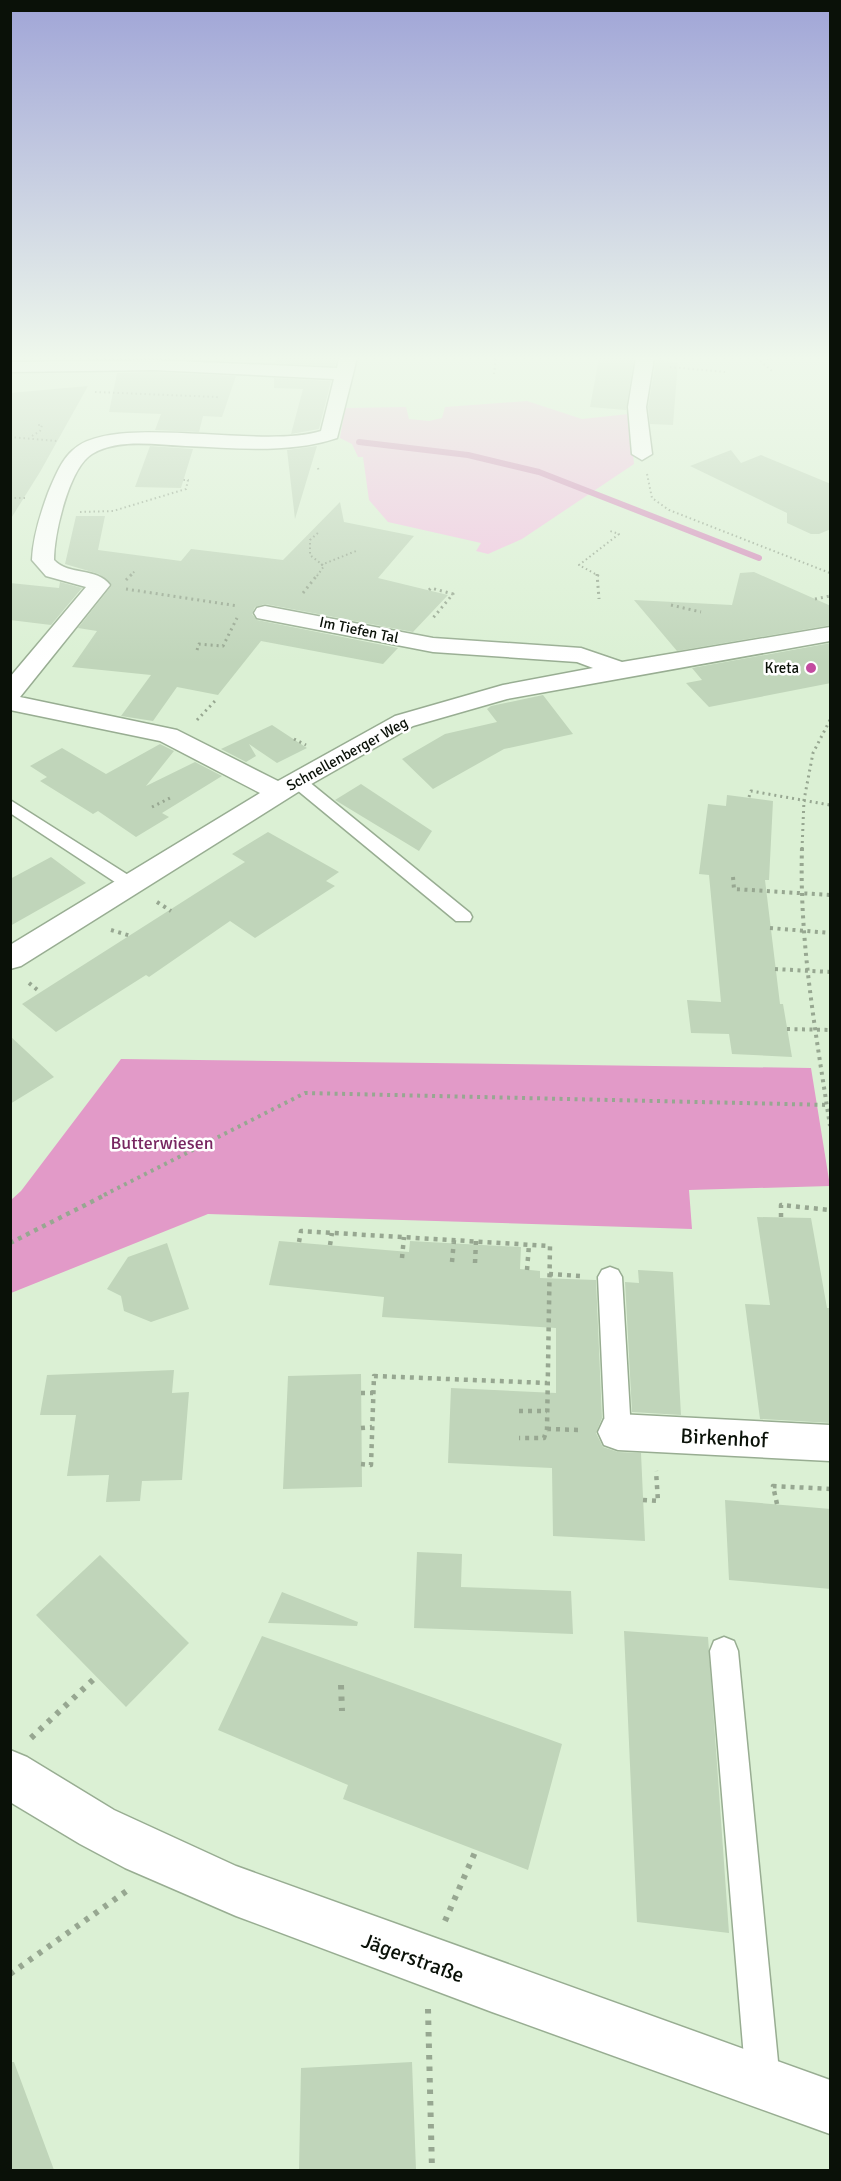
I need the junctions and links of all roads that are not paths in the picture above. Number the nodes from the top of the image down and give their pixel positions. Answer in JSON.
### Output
{"nodes":[{"id":1,"x":75,"y":460,"type":"edge"},
{"id":2,"x":264,"y":612,"type":"road end"},
{"id":3,"x":831,"y":634,"type":"edge"},
{"id":4,"x":620,"y":670,"type":"junction"},
{"id":5,"x":10,"y":693,"type":"edge"},
{"id":6,"x":10,"y":702,"type":"edge"},
{"id":7,"x":288,"y":786,"type":"junction"},
{"id":8,"x":10,"y":805,"type":"edge"},
{"id":9,"x":130,"y":885,"type":"junction"},
{"id":10,"x":463,"y":917,"type":"dead end"},
{"id":11,"x":10,"y":959,"type":"edge"},
{"id":12,"x":610,"y":1277,"type":"dead end"},
{"id":13,"x":618,"y":1432,"type":"joint"},
{"id":14,"x":831,"y":1443,"type":"edge"},
{"id":15,"x":724,"y":1651,"type":"dead end"},
{"id":16,"x":19,"y":1757,"type":"edge"},
{"id":17,"x":764,"y":2083,"type":"junction"},
{"id":18,"x":831,"y":2107,"type":"edge"}],
"edges":[{"from":1,"to":5,"type":"street"},
{"from":2,"to":4,"type":"street","name":"Im Tiefen Tal"},
{"from":3,"to":4,"type":"street","name":"Schnellenberger Weg"},
{"from":4,"to":7,"type":"street","name":"Schnellenberger Weg"},
{"from":6,"to":7,"type":"street"},
{"from":7,"to":9,"type":"street","name":"Schnellenberger Weg"},
{"from":7,"to":10,"type":"lane"},
{"from":8,"to":9,"type":"lane"},
{"from":9,"to":11,"type":"street","name":"Schnellenberger Weg"},
{"from":12,"to":13,"type":"lane"},
{"from":13,"to":14,"type":"street","name":"Birkenhof"},
{"from":15,"to":17,"type":"lane"},
{"from":16,"to":17,"type":"street","name":"Jägerstraße"},
{"from":17,"to":18,"type":"street","name":"Jägerstraße"}]}
